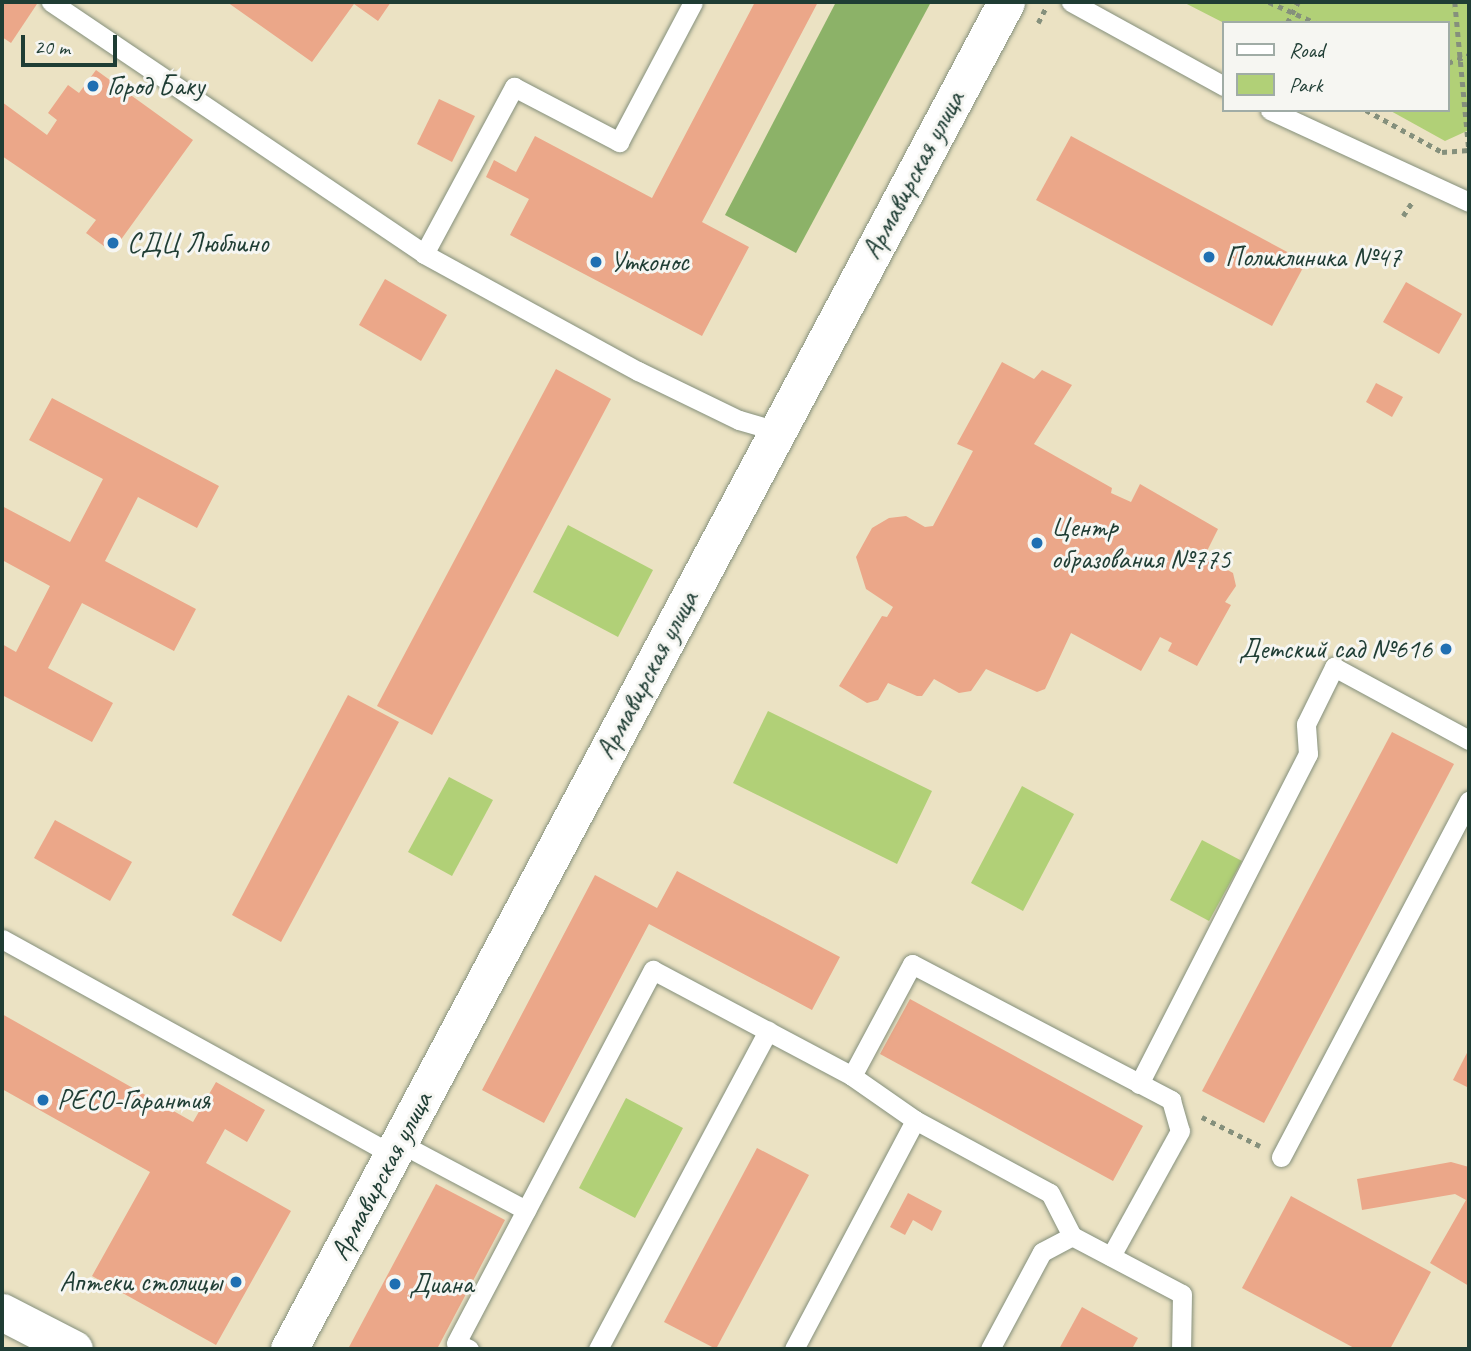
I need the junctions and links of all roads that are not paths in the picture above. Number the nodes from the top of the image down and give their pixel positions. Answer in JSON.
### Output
{"nodes":[{"id":1,"x":51,"y":2,"type":"edge"},
{"id":2,"x":693,"y":2,"type":"edge"},
{"id":3,"x":1006,"y":2,"type":"edge"},
{"id":4,"x":1071,"y":2,"type":"edge"},
{"id":5,"x":1222,"y":85,"type":"edge"},
{"id":6,"x":1274,"y":112,"type":"edge"},
{"id":7,"x":1469,"y":202,"type":"edge"},
{"id":8,"x":424,"y":254,"type":"junction"},
{"id":9,"x":777,"y":431,"type":"junction"},
{"id":10,"x":1469,"y":740,"type":"edge"},
{"id":11,"x":1469,"y":800,"type":"edge"},
{"id":12,"x":2,"y":939,"type":"edge"},
{"id":13,"x":768,"y":1030,"type":"junction"},
{"id":14,"x":852,"y":1076,"type":"junction"},
{"id":15,"x":1139,"y":1084,"type":"junction"},
{"id":16,"x":915,"y":1120,"type":"junction"},
{"id":17,"x":395,"y":1148,"type":"junction"},
{"id":18,"x":1281,"y":1157,"type":"road end"},
{"id":19,"x":526,"y":1210,"type":"junction"},
{"id":20,"x":1072,"y":1236,"type":"junction"},
{"id":21,"x":1111,"y":1256,"type":"junction"},
{"id":22,"x":2,"y":1312,"type":"edge"},
{"id":23,"x":74,"y":1349,"type":"edge"},
{"id":24,"x":289,"y":1349,"type":"edge"},
{"id":25,"x":469,"y":1349,"type":"edge"},
{"id":26,"x":598,"y":1349,"type":"edge"},
{"id":27,"x":794,"y":1349,"type":"edge"},
{"id":28,"x":990,"y":1349,"type":"edge"},
{"id":29,"x":1181,"y":1349,"type":"edge"}],
"edges":[{"from":1,"to":8,"type":"lane"},
{"from":2,"to":8,"type":"lane"},
{"from":3,"to":9,"type":"street","name":"Армавирская улица"},
{"from":4,"to":5,"type":"lane"},
{"from":6,"to":7,"type":"lane"},
{"from":8,"to":9,"type":"lane"},
{"from":9,"to":17,"type":"street","name":"Армавирская улица"},
{"from":10,"to":15,"type":"lane"},
{"from":11,"to":18,"type":"lane"},
{"from":12,"to":17,"type":"lane"},
{"from":13,"to":14,"type":"lane"},
{"from":13,"to":19,"type":"lane"},
{"from":13,"to":26,"type":"lane"},
{"from":14,"to":15,"type":"lane"},
{"from":14,"to":16,"type":"lane"},
{"from":15,"to":21,"type":"lane"},
{"from":16,"to":20,"type":"lane"},
{"from":16,"to":27,"type":"lane"},
{"from":17,"to":19,"type":"lane"},
{"from":17,"to":24,"type":"street","name":"Армавирская улица"},
{"from":19,"to":25,"type":"lane"},
{"from":20,"to":21,"type":"lane"},
{"from":20,"to":28,"type":"lane"},
{"from":21,"to":29,"type":"lane"},
{"from":22,"to":23,"type":"street"}]}
